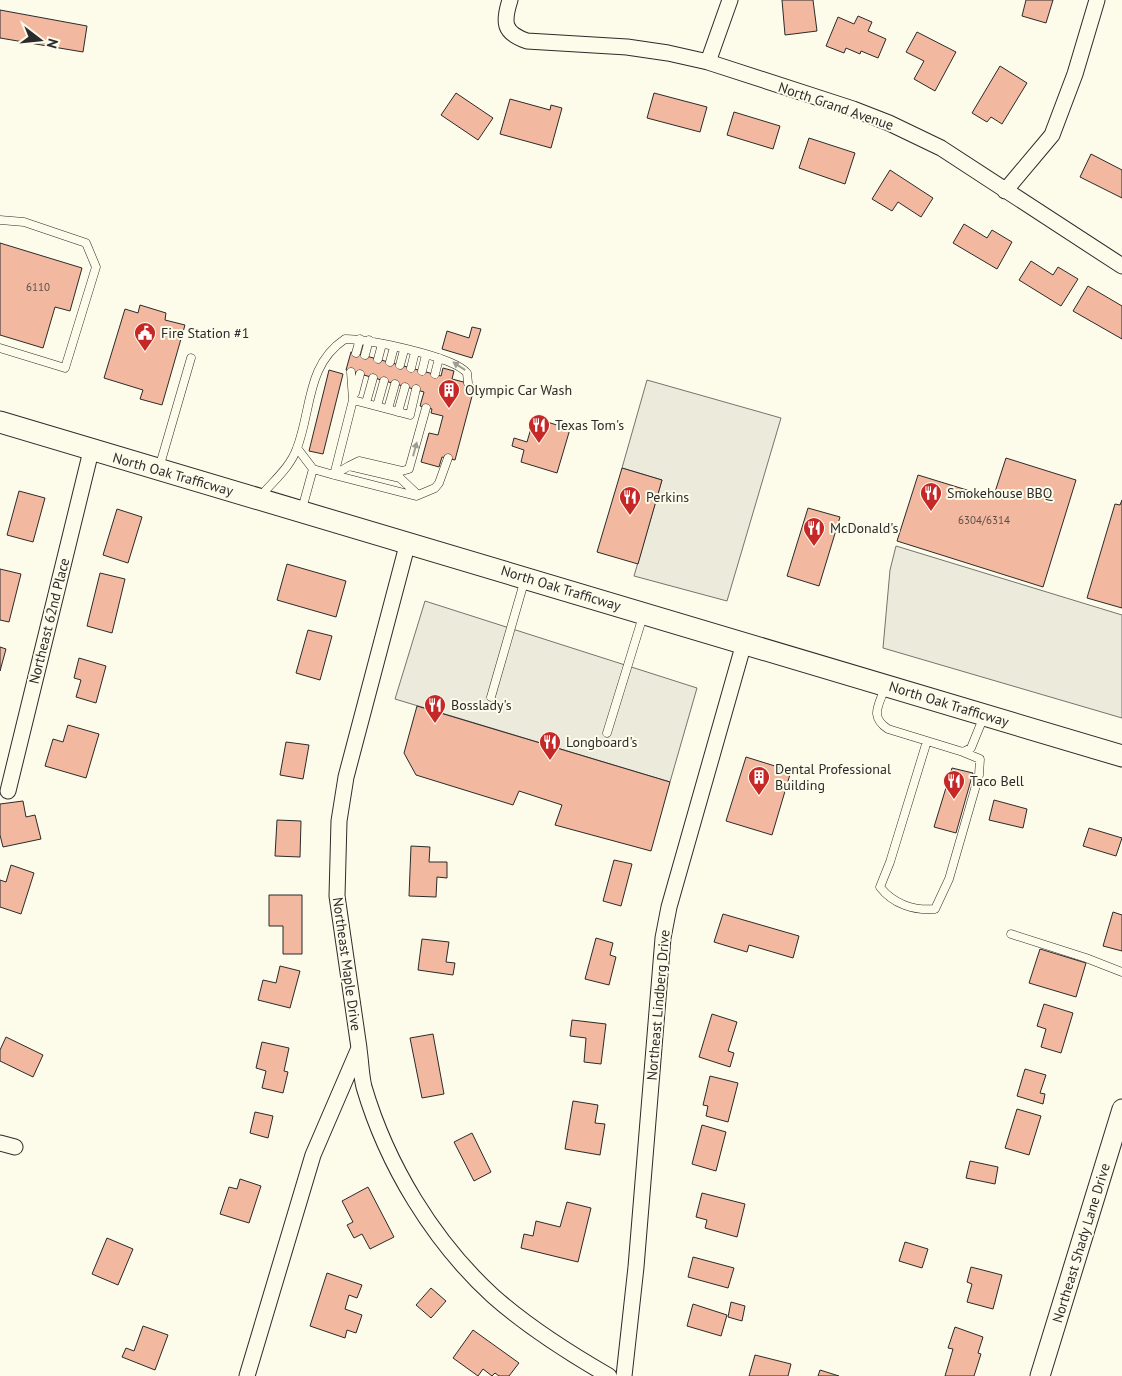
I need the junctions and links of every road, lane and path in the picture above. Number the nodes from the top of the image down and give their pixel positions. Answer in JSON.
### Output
{"nodes":[{"id":1,"x":510,"y":0,"type":"edge"},
{"id":2,"x":730,"y":0,"type":"edge"},
{"id":3,"x":1097,"y":0,"type":"edge"},
{"id":4,"x":708,"y":62,"type":"junction"},
{"id":5,"x":1005,"y":191,"type":"junction"},
{"id":6,"x":0,"y":220,"type":"edge"},
{"id":7,"x":1122,"y":266,"type":"edge"},
{"id":8,"x":360,"y":339,"type":"junction"},
{"id":9,"x":369,"y":340,"type":"junction"},
{"id":10,"x":382,"y":344,"type":"junction"},
{"id":11,"x":394,"y":347,"type":"junction"},
{"id":12,"x":0,"y":348,"type":"edge"},
{"id":13,"x":404,"y":350,"type":"junction"},
{"id":14,"x":415,"y":352,"type":"junction"},
{"id":15,"x":356,"y":353,"type":"dead end"},
{"id":16,"x":365,"y":355,"type":"dead end"},
{"id":17,"x":426,"y":355,"type":"junction"},
{"id":18,"x":191,"y":358,"type":"dead end"},
{"id":19,"x":439,"y":358,"type":"junction"},
{"id":20,"x":378,"y":359,"type":"dead end"},
{"id":21,"x":390,"y":362,"type":"dead end"},
{"id":22,"x":400,"y":365,"type":"dead end"},
{"id":23,"x":411,"y":368,"type":"dead end"},
{"id":24,"x":422,"y":371,"type":"dead end"},
{"id":25,"x":351,"y":372,"type":"dead end"},
{"id":26,"x":360,"y":374,"type":"dead end"},
{"id":27,"x":435,"y":374,"type":"dead end"},
{"id":28,"x":372,"y":378,"type":"dead end"},
{"id":29,"x":384,"y":381,"type":"dead end"},
{"id":30,"x":468,"y":383,"type":"dead end"},
{"id":31,"x":395,"y":384,"type":"dead end"},
{"id":32,"x":406,"y":387,"type":"dead end"},
{"id":33,"x":416,"y":390,"type":"dead end"},
{"id":34,"x":353,"y":400,"type":"junction"},
{"id":35,"x":366,"y":404,"type":"junction"},
{"id":36,"x":377,"y":406,"type":"junction"},
{"id":37,"x":426,"y":408,"type":"dead end"},
{"id":38,"x":388,"y":409,"type":"junction"},
{"id":39,"x":398,"y":412,"type":"junction"},
{"id":40,"x":0,"y":422,"type":"edge"},
{"id":41,"x":297,"y":448,"type":"junction"},
{"id":42,"x":91,"y":451,"type":"junction"},
{"id":43,"x":448,"y":458,"type":"dead end"},
{"id":44,"x":349,"y":466,"type":"junction"},
{"id":45,"x":312,"y":469,"type":"junction"},
{"id":46,"x":158,"y":470,"type":"junction"},
{"id":47,"x":334,"y":475,"type":"junction"},
{"id":48,"x":418,"y":495,"type":"junction"},
{"id":49,"x":259,"y":499,"type":"junction"},
{"id":50,"x":302,"y":511,"type":"junction"},
{"id":51,"x":408,"y":542,"type":"junction"},
{"id":52,"x":526,"y":577,"type":"junction"},
{"id":53,"x":644,"y":614,"type":"junction"},
{"id":54,"x":744,"y":643,"type":"junction"},
{"id":55,"x":886,"y":685,"type":"junction"},
{"id":56,"x":491,"y":697,"type":"dead end"},
{"id":57,"x":984,"y":715,"type":"junction"},
{"id":58,"x":607,"y":733,"type":"dead end"},
{"id":59,"x":927,"y":741,"type":"junction"},
{"id":60,"x":963,"y":752,"type":"junction"},
{"id":61,"x":1122,"y":756,"type":"edge"},
{"id":62,"x":8,"y":791,"type":"dead end"},
{"id":63,"x":1010,"y":934,"type":"dead end"},
{"id":64,"x":1122,"y":972,"type":"edge"},
{"id":65,"x":359,"y":1048,"type":"junction"},
{"id":66,"x":1122,"y":1109,"type":"edge"},
{"id":67,"x":0,"y":1143,"type":"edge"},
{"id":68,"x":15,"y":1147,"type":"dead end"},
{"id":69,"x":247,"y":1376,"type":"edge"},
{"id":70,"x":609,"y":1376,"type":"edge"},
{"id":71,"x":624,"y":1376,"type":"edge"},
{"id":72,"x":1040,"y":1376,"type":"edge"}],
"edges":[{"from":1,"to":4,"type":"street","name":"North Grand Avenue"},
{"from":2,"to":4,"type":"street"},
{"from":3,"to":5,"type":"street"},
{"from":4,"to":5,"type":"street","name":"North Grand Avenue"},
{"from":5,"to":7,"type":"street","name":"North Grand Avenue"},
{"from":6,"to":12,"type":"lane"},
{"from":8,"to":9,"type":"lane"},
{"from":8,"to":15,"type":"lane"},
{"from":8,"to":41,"type":"lane"},
{"from":9,"to":10,"type":"lane"},
{"from":9,"to":16,"type":"lane"},
{"from":10,"to":11,"type":"lane"},
{"from":10,"to":20,"type":"lane"},
{"from":11,"to":13,"type":"lane"},
{"from":11,"to":21,"type":"lane"},
{"from":13,"to":14,"type":"lane"},
{"from":13,"to":22,"type":"lane"},
{"from":14,"to":17,"type":"lane"},
{"from":14,"to":23,"type":"lane"},
{"from":17,"to":19,"type":"lane"},
{"from":17,"to":24,"type":"lane"},
{"from":18,"to":46,"type":"lane"},
{"from":19,"to":27,"type":"lane"},
{"from":30,"to":19,"type":"lane","one_way":true},
{"from":25,"to":34,"type":"lane"},
{"from":26,"to":34,"type":"lane"},
{"from":28,"to":35,"type":"lane"},
{"from":29,"to":36,"type":"lane"},
{"from":31,"to":38,"type":"lane"},
{"from":32,"to":39,"type":"lane"},
{"from":33,"to":39,"type":"lane"},
{"from":34,"to":35,"type":"lane"},
{"from":34,"to":47,"type":"lane"},
{"from":35,"to":36,"type":"lane"},
{"from":36,"to":38,"type":"lane"},
{"from":44,"to":37,"type":"lane","one_way":true},
{"from":38,"to":39,"type":"lane"},
{"from":40,"to":42,"type":"main road","name":"North Oak Trafficway"},
{"from":41,"to":45,"type":"lane"},
{"from":41,"to":49,"type":"lane"},
{"from":42,"to":46,"type":"main road","name":"North Oak Trafficway"},
{"from":42,"to":62,"type":"street","name":"Northeast 62nd Place"},
{"from":43,"to":48,"type":"lane"},
{"from":44,"to":47,"type":"lane"},
{"from":44,"to":48,"type":"lane"},
{"from":45,"to":47,"type":"lane"},
{"from":45,"to":50,"type":"lane"},
{"from":46,"to":49,"type":"main road","name":"North Oak Trafficway"},
{"from":47,"to":48,"type":"lane"},
{"from":49,"to":50,"type":"main road","name":"North Oak Trafficway"},
{"from":50,"to":51,"type":"main road","name":"North Oak Trafficway"},
{"from":51,"to":52,"type":"main road","name":"North Oak Trafficway"},
{"from":51,"to":65,"type":"street","name":"Northeast Maple Drive"},
{"from":52,"to":53,"type":"main road","name":"North Oak Trafficway"},
{"from":52,"to":56,"type":"lane"},
{"from":53,"to":54,"type":"main road","name":"North Oak Trafficway"},
{"from":53,"to":58,"type":"lane"},
{"from":54,"to":55,"type":"main road","name":"North Oak Trafficway"},
{"from":54,"to":71,"type":"street","name":"Northeast Lindberg Drive"},
{"from":55,"to":57,"type":"main road","name":"North Oak Trafficway"},
{"from":55,"to":59,"type":"lane"},
{"from":57,"to":60,"type":"lane"},
{"from":57,"to":61,"type":"main road","name":"North Oak Trafficway"},
{"from":59,"to":60,"type":"lane"},
{"from":59,"to":60,"type":"lane"},
{"from":63,"to":64,"type":"lane"},
{"from":65,"to":69,"type":"street","name":"Northeast Maple Drive"},
{"from":65,"to":70,"type":"street"},
{"from":66,"to":72,"type":"street","name":"Northeast Shady Lane Drive"},
{"from":67,"to":68,"type":"street"}]}
